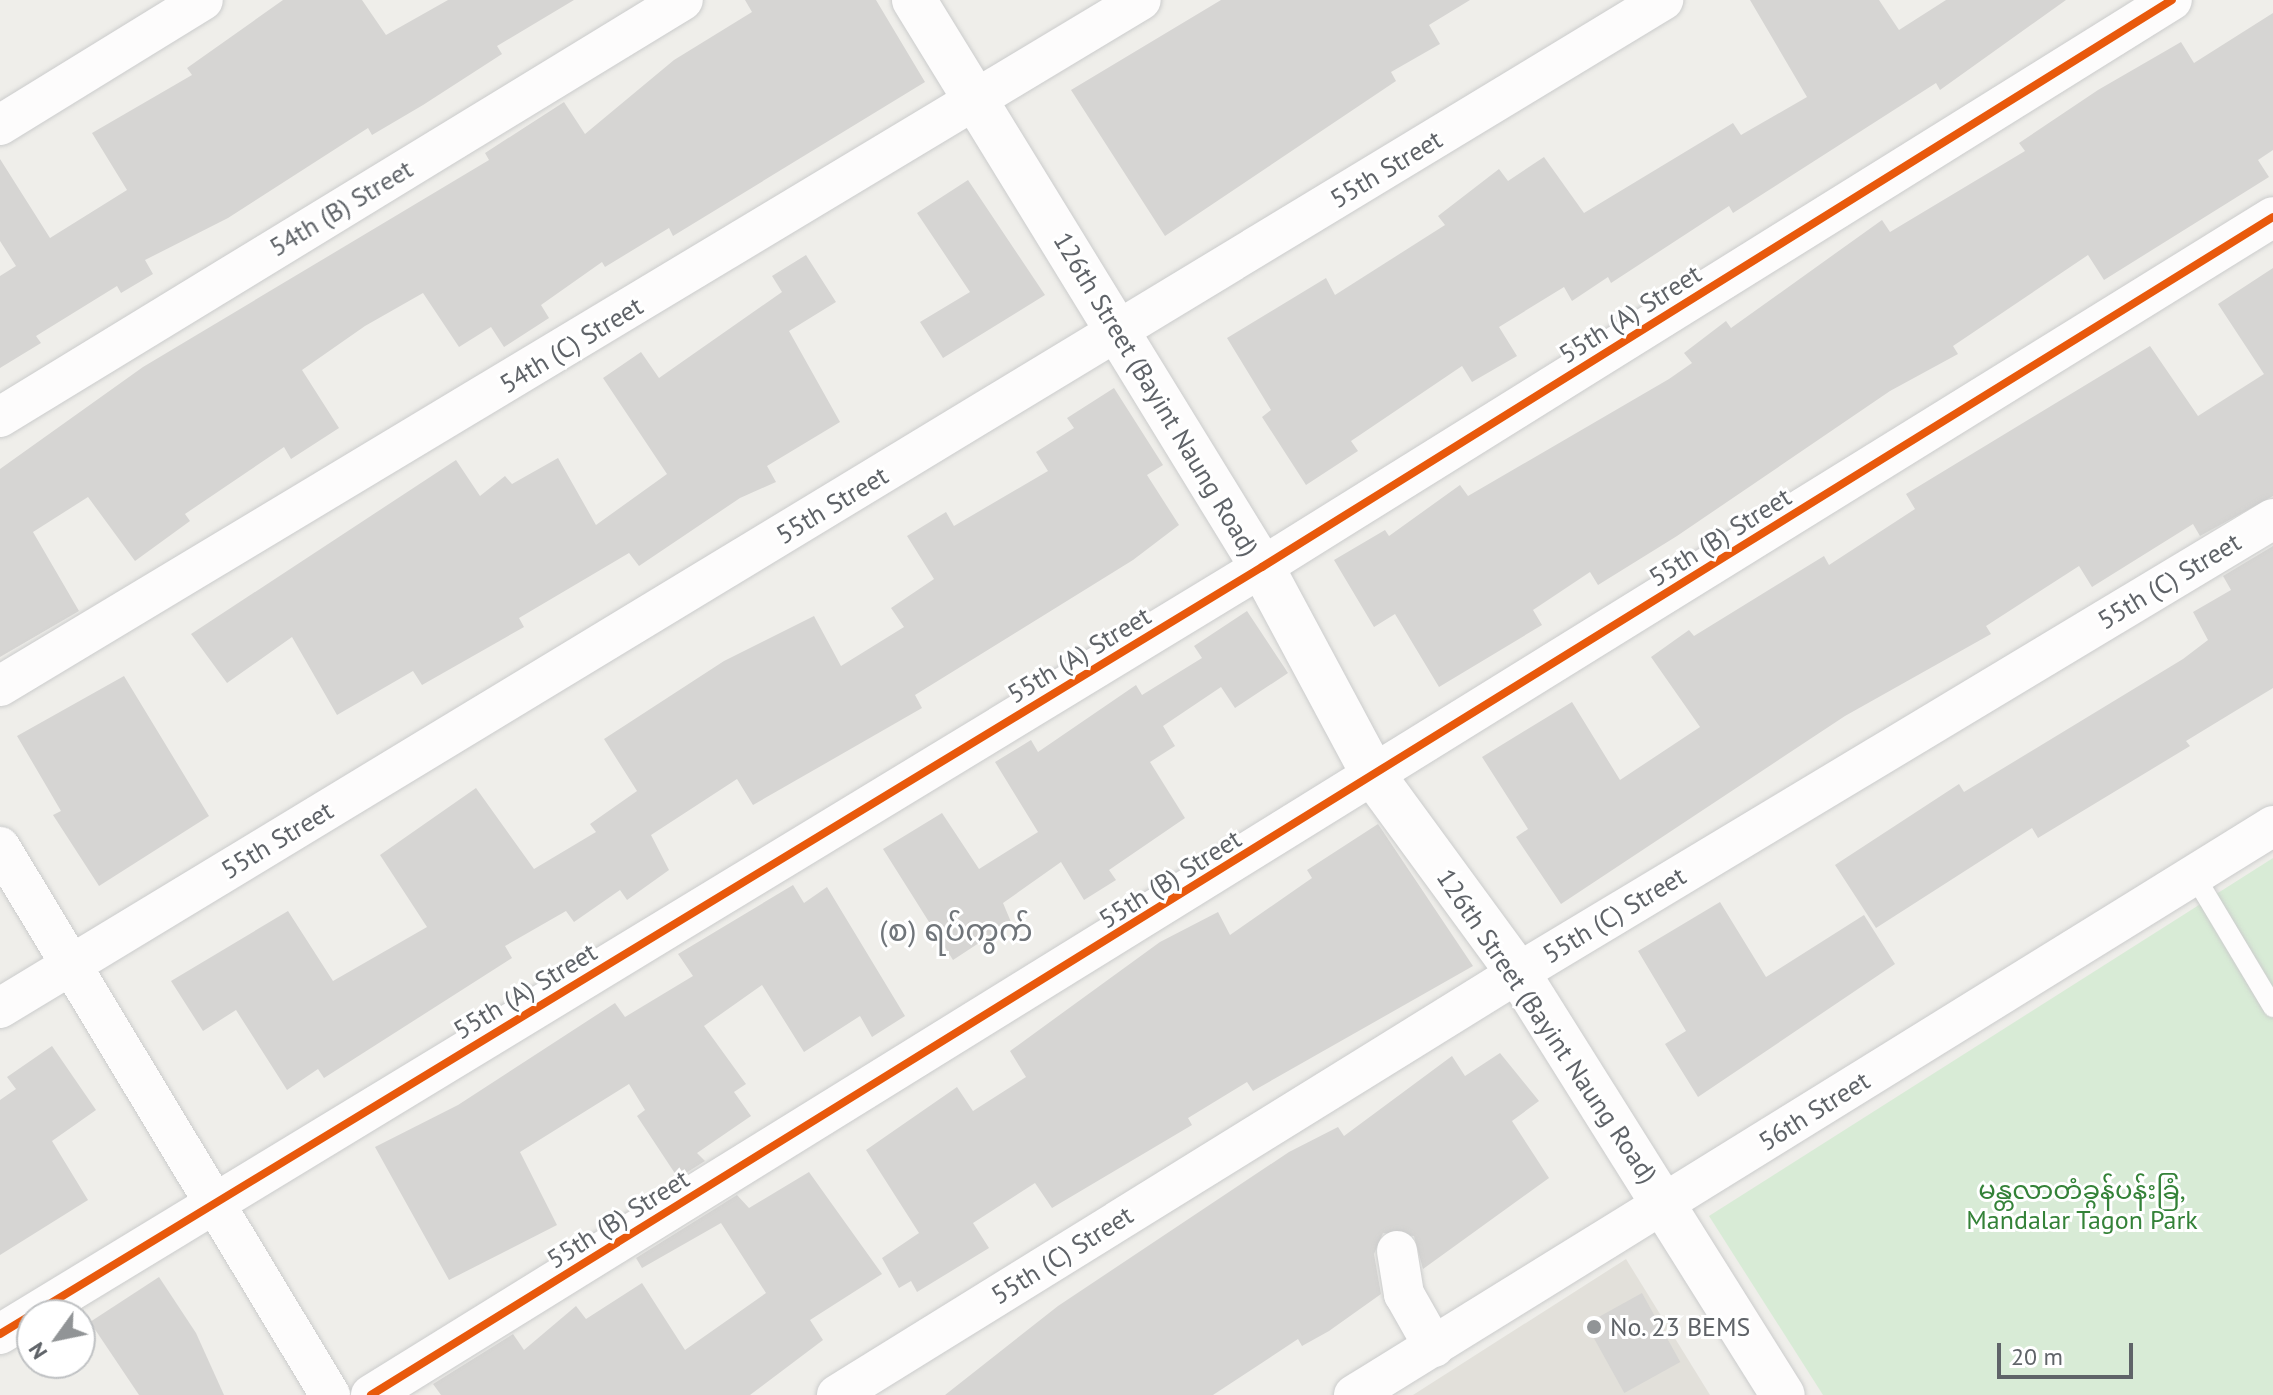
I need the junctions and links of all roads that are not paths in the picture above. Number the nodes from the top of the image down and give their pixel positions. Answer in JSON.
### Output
{"nodes":[{"id":1,"x":203,"y":0,"type":"edge"},
{"id":2,"x":683,"y":0,"type":"edge"},
{"id":3,"x":914,"y":0,"type":"edge"},
{"id":4,"x":1141,"y":0,"type":"edge"},
{"id":5,"x":1663,"y":0,"type":"edge"},
{"id":6,"x":2172,"y":0,"type":"edge"},
{"id":7,"x":977,"y":102,"type":"junction"},
{"id":8,"x":0,"y":125,"type":"edge"},
{"id":9,"x":2273,"y":217,"type":"edge"},
{"id":10,"x":1119,"y":332,"type":"junction"},
{"id":11,"x":0,"y":417,"type":"edge"},
{"id":12,"x":2273,"y":519,"type":"edge"},
{"id":13,"x":1262,"y":567,"type":"junction"},
{"id":14,"x":0,"y":686,"type":"edge"},
{"id":15,"x":1374,"y":776,"type":"junction"},
{"id":16,"x":2273,"y":826,"type":"edge"},
{"id":17,"x":0,"y":847,"type":"edge"},
{"id":18,"x":2194,"y":875,"type":"junction"},
{"id":19,"x":71,"y":964,"type":"junction"},
{"id":20,"x":1518,"y":973,"type":"junction"},
{"id":21,"x":2273,"y":1007,"type":"edge"},
{"id":22,"x":0,"y":1008,"type":"edge"},
{"id":23,"x":218,"y":1201,"type":"junction"},
{"id":24,"x":1666,"y":1202,"type":"junction"},
{"id":25,"x":1397,"y":1251,"type":"dead end"},
{"id":26,"x":0,"y":1334,"type":"edge"},
{"id":27,"x":1434,"y":1347,"type":"junction"},
{"id":28,"x":330,"y":1395,"type":"edge"},
{"id":29,"x":371,"y":1395,"type":"edge"},
{"id":30,"x":837,"y":1395,"type":"edge"},
{"id":31,"x":1354,"y":1395,"type":"edge"},
{"id":32,"x":1783,"y":1395,"type":"edge"}],
"edges":[{"from":1,"to":8,"type":"street"},
{"from":2,"to":11,"type":"street","name":"54th (B) Street"},
{"from":3,"to":7,"type":"street","name":"126th Street (Bayint Naung Road)"},
{"from":4,"to":7,"type":"street","name":"54th (C) Street"},
{"from":5,"to":10,"type":"street","name":"55th Street"},
{"from":6,"to":13,"type":"street","name":"55th (A) Street"},
{"from":7,"to":10,"type":"street","name":"126th Street (Bayint Naung Road)"},
{"from":7,"to":14,"type":"street","name":"54th (C) Street"},
{"from":9,"to":15,"type":"street","name":"55th (B) Street"},
{"from":10,"to":13,"type":"street","name":"126th Street (Bayint Naung Road)"},
{"from":10,"to":19,"type":"street","name":"55th Street"},
{"from":12,"to":20,"type":"street","name":"55th (C) Street"},
{"from":13,"to":15,"type":"street","name":"126th Street (Bayint Naung Road)"},
{"from":13,"to":23,"type":"street","name":"55th (A) Street"},
{"from":15,"to":20,"type":"street","name":"126th Street (Bayint Naung Road)"},
{"from":15,"to":29,"type":"street","name":"55th (B) Street"},
{"from":16,"to":18,"type":"street","name":"56th Street"},
{"from":17,"to":19,"type":"street"},
{"from":18,"to":21,"type":"lane"},
{"from":18,"to":24,"type":"street","name":"56th Street"},
{"from":19,"to":22,"type":"street","name":"55th Street"},
{"from":19,"to":23,"type":"street"},
{"from":20,"to":24,"type":"street","name":"126th Street (Bayint Naung Road)"},
{"from":20,"to":30,"type":"street","name":"55th (C) Street"},
{"from":23,"to":26,"type":"street","name":"55th (A) Street"},
{"from":23,"to":28,"type":"street"},
{"from":24,"to":27,"type":"street","name":"56th Street"},
{"from":24,"to":32,"type":"street","name":"126th Street (Bayint Naung Road)"},
{"from":25,"to":27,"type":"street"},
{"from":27,"to":31,"type":"street","name":"56th Street"}]}
